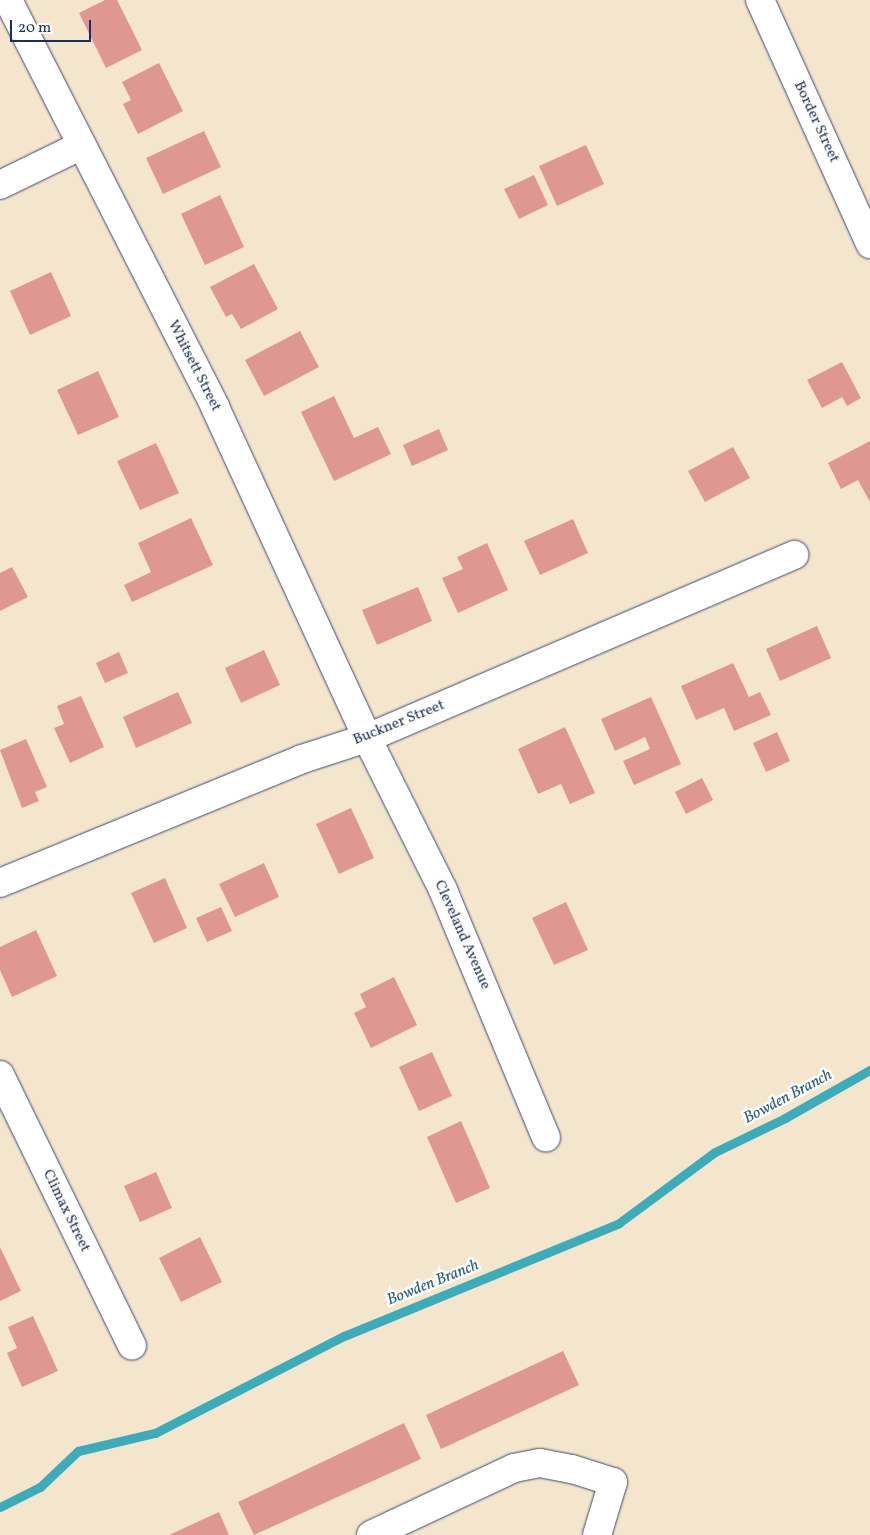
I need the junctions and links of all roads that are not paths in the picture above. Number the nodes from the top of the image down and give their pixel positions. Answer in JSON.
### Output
{"nodes":[{"id":1,"x":8,"y":0,"type":"edge"},
{"id":2,"x":760,"y":0,"type":"edge"},
{"id":3,"x":82,"y":146,"type":"junction"},
{"id":4,"x":0,"y":185,"type":"edge"},
{"id":5,"x":870,"y":244,"type":"edge"},
{"id":6,"x":794,"y":555,"type":"dead end"},
{"id":7,"x":367,"y":738,"type":"junction"},
{"id":8,"x":0,"y":883,"type":"edge"},
{"id":9,"x":0,"y":1075,"type":"edge"},
{"id":10,"x":546,"y":1138,"type":"dead end"},
{"id":11,"x":132,"y":1346,"type":"dead end"},
{"id":12,"x":371,"y":1535,"type":"edge"},
{"id":13,"x":597,"y":1535,"type":"edge"}],
"edges":[{"from":1,"to":3,"type":"street","name":"Whitsett Street"},
{"from":2,"to":5,"type":"street","name":"Border Street"},
{"from":3,"to":4,"type":"street"},
{"from":3,"to":7,"type":"street","name":"Whitsett Street"},
{"from":6,"to":7,"type":"street","name":"Buckner Street"},
{"from":7,"to":8,"type":"street","name":"Buckner Street"},
{"from":7,"to":10,"type":"street","name":"Cleveland Avenue"},
{"from":9,"to":11,"type":"street","name":"Climax Street"},
{"from":12,"to":13,"type":"street"}]}
